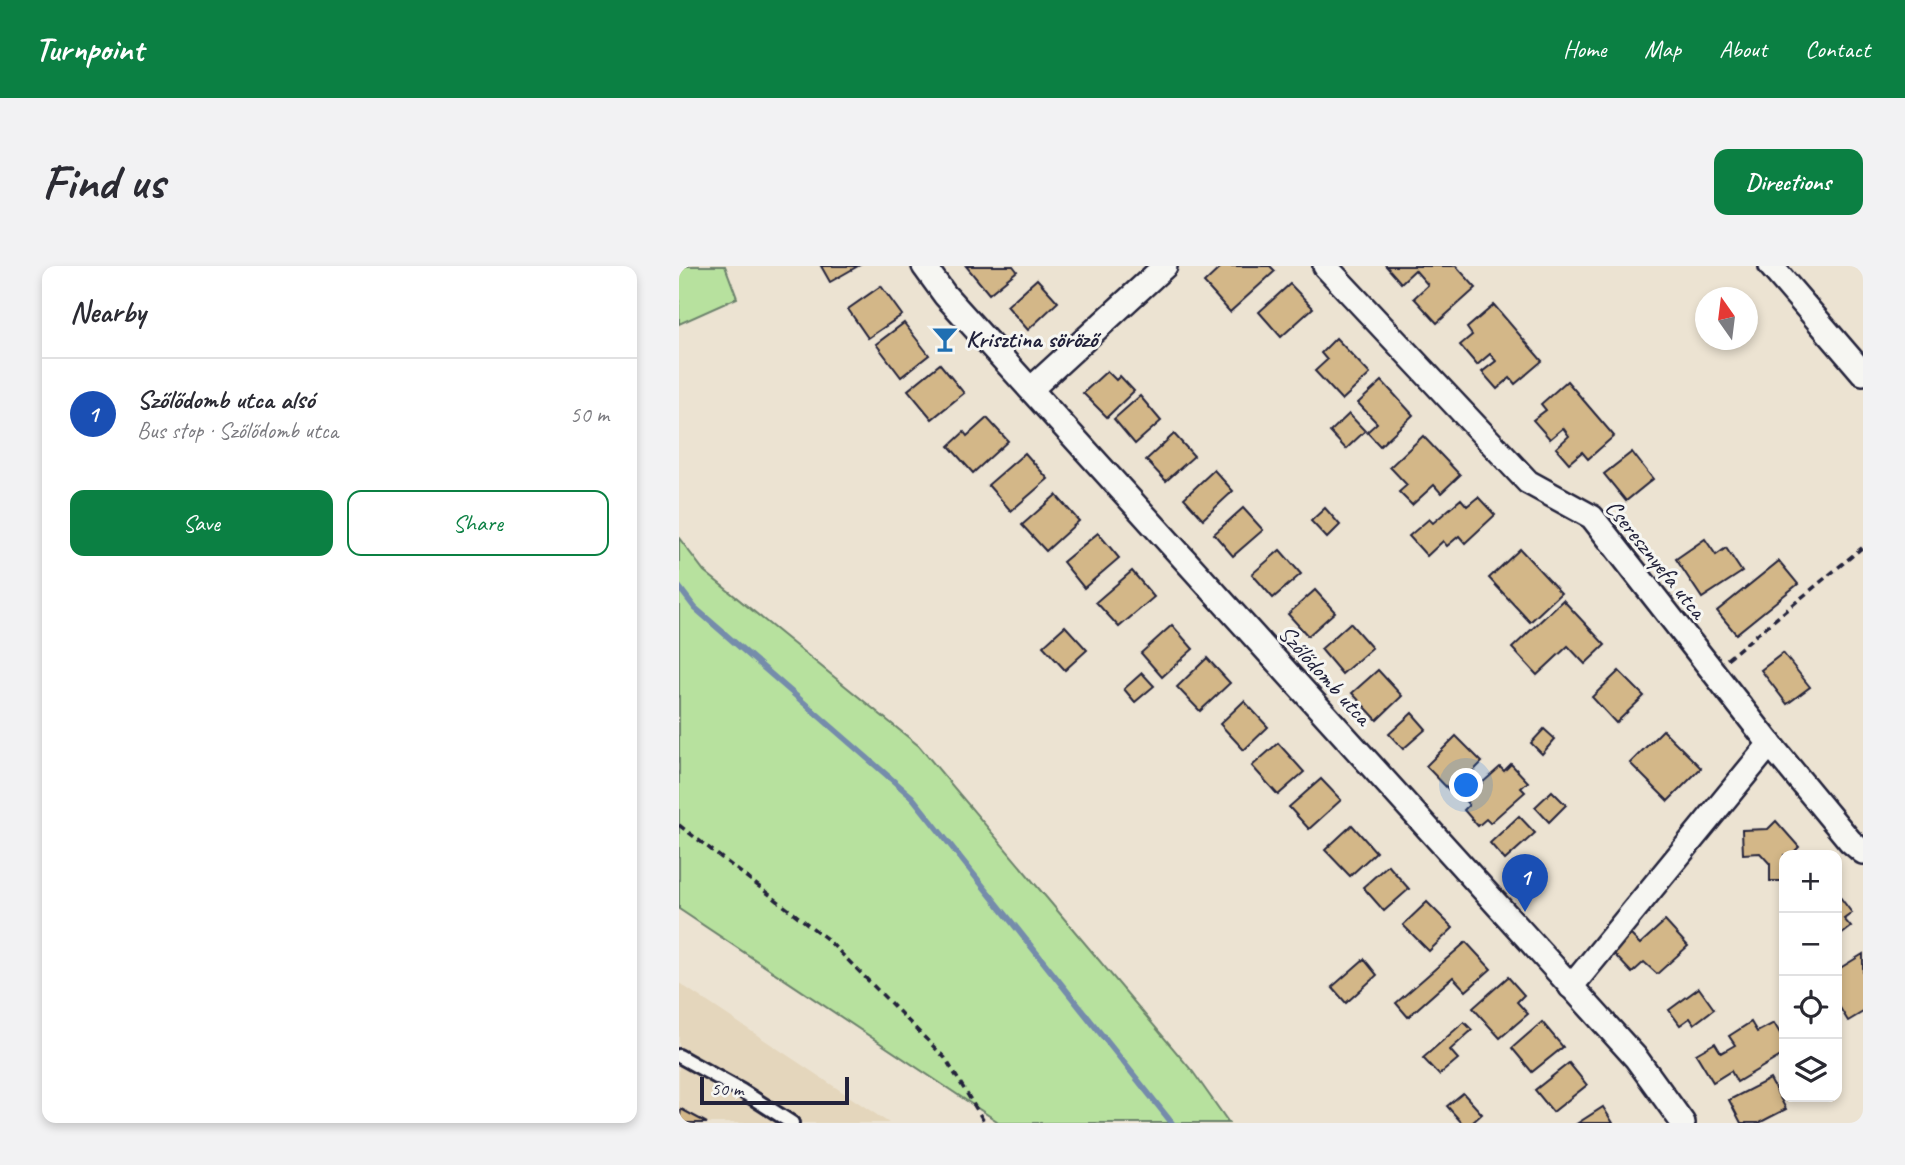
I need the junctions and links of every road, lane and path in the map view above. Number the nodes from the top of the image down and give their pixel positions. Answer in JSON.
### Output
{"nodes":[{"id":1,"x":924,"y":266,"type":"edge"},
{"id":2,"x":1165,"y":266,"type":"edge"},
{"id":3,"x":1325,"y":266,"type":"edge"},
{"id":4,"x":1771,"y":266,"type":"edge"},
{"id":5,"x":1863,"y":373,"type":"edge"},
{"id":6,"x":1031,"y":389,"type":"junction"},
{"id":7,"x":1863,"y":547,"type":"edge"},
{"id":8,"x":1712,"y":671,"type":"junction"},
{"id":9,"x":1770,"y":744,"type":"junction"},
{"id":10,"x":679,"y":825,"type":"edge"},
{"id":11,"x":1863,"y":852,"type":"edge"},
{"id":12,"x":1571,"y":987,"type":"junction"},
{"id":13,"x":679,"y":1056,"type":"edge"},
{"id":14,"x":792,"y":1123,"type":"edge"},
{"id":15,"x":985,"y":1123,"type":"edge"},
{"id":16,"x":1683,"y":1123,"type":"edge"}],
"edges":[{"from":1,"to":6,"type":"street","name":"Szőlődomb utca"},
{"from":2,"to":6,"type":"street"},
{"from":3,"to":8,"type":"street","name":"Cseresznyefa utca"},
{"from":4,"to":5,"type":"street"},
{"from":6,"to":12,"type":"street","name":"Szőlődomb utca"},
{"from":7,"to":8,"type":"path"},
{"from":8,"to":9,"type":"street","name":"Cseresznyefa utca"},
{"from":9,"to":11,"type":"street","name":"Cseresznyefa utca"},
{"from":9,"to":12,"type":"street"},
{"from":10,"to":15,"type":"path"},
{"from":12,"to":16,"type":"street","name":"Szőlődomb utca"},
{"from":13,"to":14,"type":"lane"}]}
